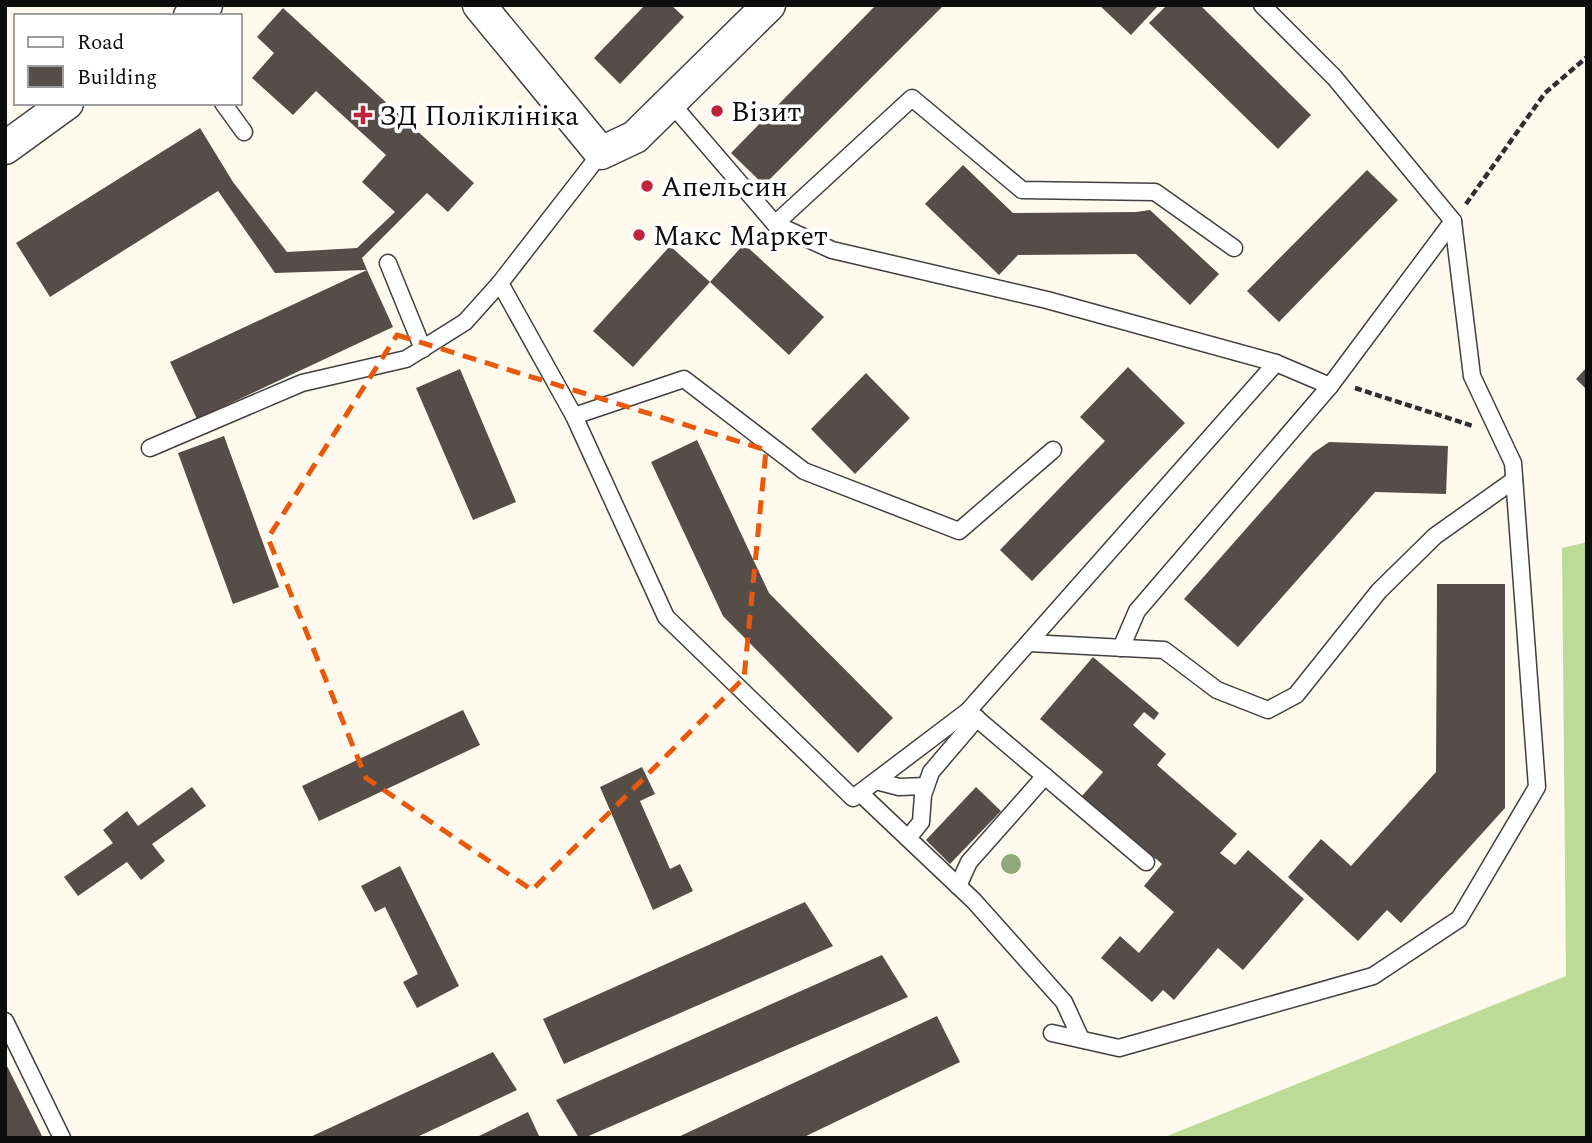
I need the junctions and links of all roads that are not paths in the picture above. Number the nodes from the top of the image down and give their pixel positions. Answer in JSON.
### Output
{"nodes":[{"id":1,"x":480,"y":5,"type":"edge"},
{"id":2,"x":769,"y":5,"type":"edge"},
{"id":3,"x":1262,"y":5,"type":"edge"},
{"id":4,"x":671,"y":103,"type":"junction"},
{"id":5,"x":64,"y":105,"type":"edge"},
{"id":6,"x":224,"y":105,"type":"edge"},
{"id":7,"x":244,"y":132,"type":"dead end"},
{"id":8,"x":5,"y":148,"type":"edge"},
{"id":9,"x":601,"y":153,"type":"junction"},
{"id":10,"x":1453,"y":221,"type":"junction"},
{"id":11,"x":775,"y":224,"type":"junction"},
{"id":12,"x":1234,"y":248,"type":"dead end"},
{"id":13,"x":388,"y":263,"type":"dead end"},
{"id":14,"x":500,"y":283,"type":"junction"},
{"id":15,"x":423,"y":349,"type":"junction"},
{"id":16,"x":1276,"y":363,"type":"junction"},
{"id":17,"x":1330,"y":386,"type":"junction"},
{"id":18,"x":574,"y":416,"type":"junction"},
{"id":19,"x":150,"y":448,"type":"dead end"},
{"id":20,"x":1053,"y":450,"type":"dead end"},
{"id":21,"x":1514,"y":480,"type":"junction"},
{"id":22,"x":1029,"y":643,"type":"junction"},
{"id":23,"x":1121,"y":648,"type":"junction"},
{"id":24,"x":973,"y":714,"type":"junction"},
{"id":25,"x":1045,"y":776,"type":"junction"},
{"id":26,"x":876,"y":781,"type":"junction"},
{"id":27,"x":926,"y":786,"type":"junction"},
{"id":28,"x":860,"y":793,"type":"junction"},
{"id":29,"x":908,"y":838,"type":"junction"},
{"id":30,"x":1146,"y":862,"type":"dead end"},
{"id":31,"x":958,"y":886,"type":"junction"},
{"id":32,"x":5,"y":1021,"type":"edge"},
{"id":33,"x":1052,"y":1033,"type":"dead end"},
{"id":34,"x":1081,"y":1039,"type":"junction"},
{"id":35,"x":62,"y":1138,"type":"edge"}],
"edges":[{"from":1,"to":9,"type":"street"},
{"from":2,"to":4,"type":"street"},
{"from":3,"to":10,"type":"lane"},
{"from":4,"to":9,"type":"street"},
{"from":4,"to":11,"type":"lane"},
{"from":5,"to":8,"type":"street"},
{"from":6,"to":7,"type":"lane"},
{"from":9,"to":14,"type":"lane"},
{"from":10,"to":17,"type":"lane"},
{"from":10,"to":21,"type":"lane"},
{"from":11,"to":12,"type":"lane"},
{"from":11,"to":16,"type":"lane"},
{"from":13,"to":15,"type":"lane"},
{"from":14,"to":15,"type":"lane"},
{"from":14,"to":18,"type":"lane"},
{"from":15,"to":19,"type":"lane"},
{"from":16,"to":17,"type":"lane"},
{"from":16,"to":22,"type":"lane"},
{"from":17,"to":23,"type":"lane"},
{"from":18,"to":20,"type":"lane"},
{"from":18,"to":28,"type":"lane"},
{"from":21,"to":23,"type":"lane"},
{"from":21,"to":34,"type":"lane"},
{"from":22,"to":23,"type":"lane"},
{"from":22,"to":24,"type":"lane"},
{"from":24,"to":25,"type":"lane"},
{"from":24,"to":26,"type":"lane"},
{"from":24,"to":27,"type":"lane"},
{"from":25,"to":30,"type":"lane"},
{"from":25,"to":31,"type":"lane"},
{"from":26,"to":27,"type":"lane"},
{"from":26,"to":28,"type":"lane"},
{"from":27,"to":29,"type":"lane"},
{"from":28,"to":29,"type":"lane"},
{"from":29,"to":31,"type":"lane"},
{"from":31,"to":34,"type":"lane"},
{"from":32,"to":35,"type":"lane"},
{"from":33,"to":34,"type":"lane"}]}
